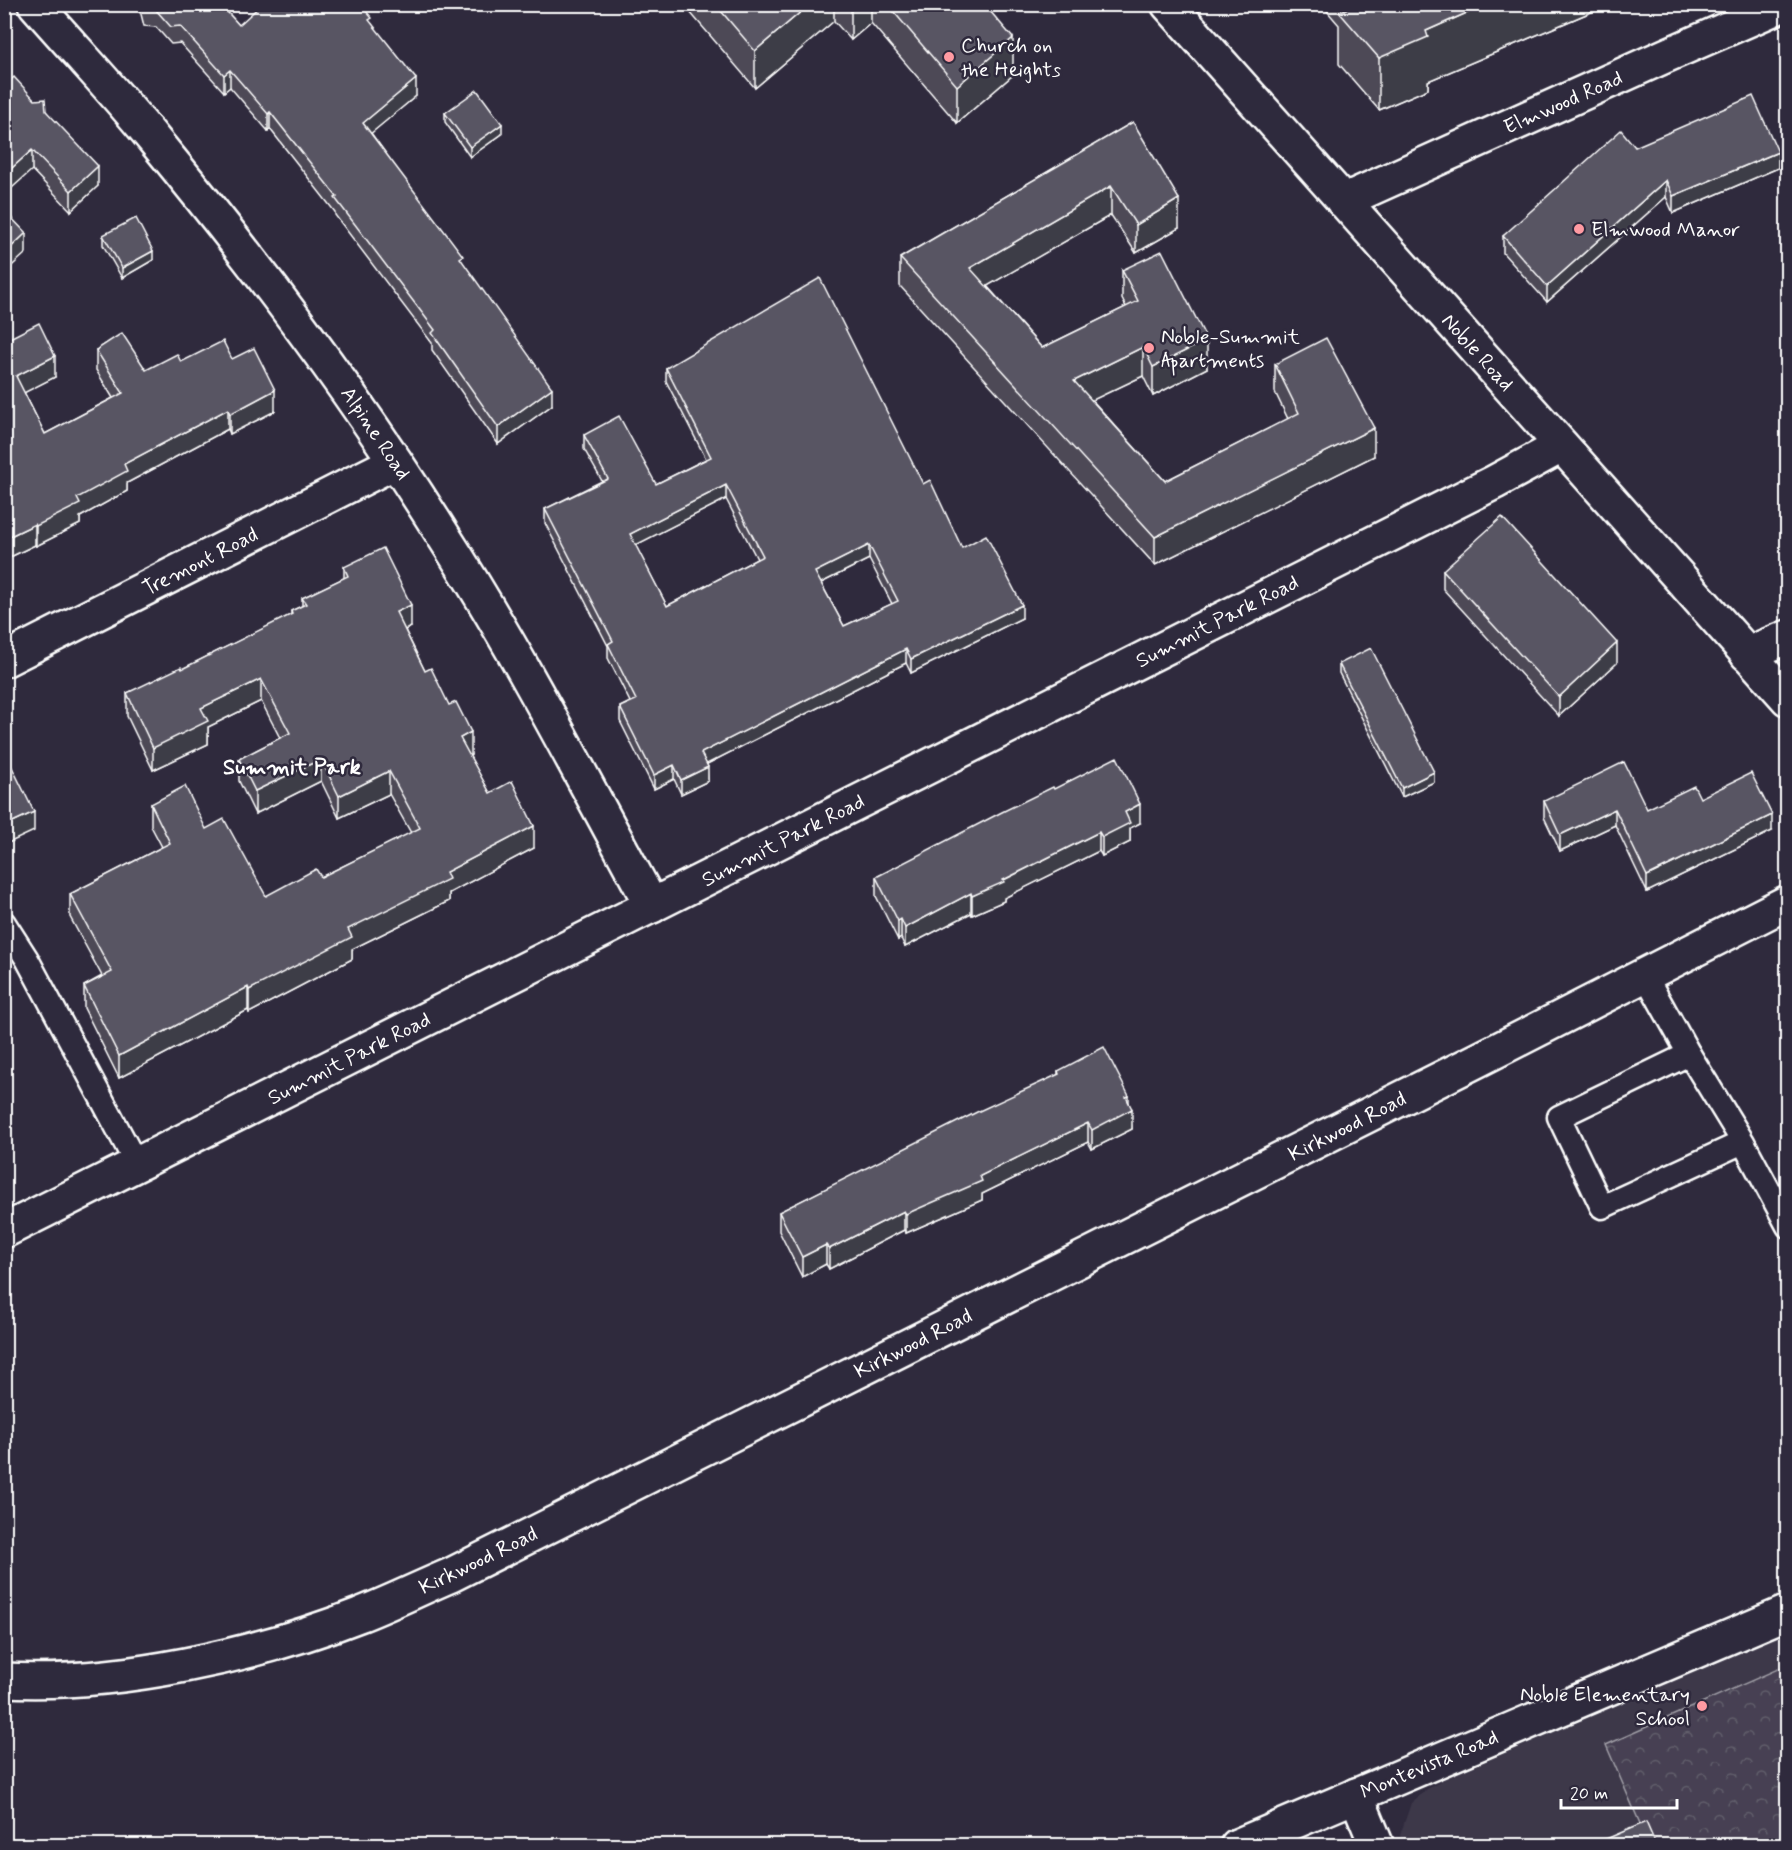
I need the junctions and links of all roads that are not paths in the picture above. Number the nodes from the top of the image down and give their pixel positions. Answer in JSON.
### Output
{"nodes":[{"id":1,"x":35,"y":4,"type":"edge"},
{"id":2,"x":1168,"y":4,"type":"edge"},
{"id":3,"x":1784,"y":4,"type":"edge"},
{"id":4,"x":1343,"y":201,"type":"junction"},
{"id":5,"x":1561,"y":446,"type":"junction"},
{"id":6,"x":395,"y":462,"type":"junction"},
{"id":7,"x":1788,"y":637,"type":"edge"},
{"id":8,"x":1747,"y":654,"type":"junction"},
{"id":9,"x":4,"y":660,"type":"edge"},
{"id":10,"x":1788,"y":699,"type":"edge"},
{"id":11,"x":1788,"y":902,"type":"edge"},
{"id":12,"x":652,"y":906,"type":"junction"},
{"id":13,"x":4,"y":923,"type":"edge"},
{"id":14,"x":1645,"y":975,"type":"junction"},
{"id":15,"x":1689,"y":1054,"type":"junction"},
{"id":16,"x":1743,"y":1143,"type":"junction"},
{"id":17,"x":137,"y":1165,"type":"junction"},
{"id":18,"x":1788,"y":1227,"type":"edge"},
{"id":19,"x":4,"y":1231,"type":"edge"},
{"id":20,"x":1788,"y":1612,"type":"edge"},
{"id":21,"x":4,"y":1680,"type":"edge"},
{"id":22,"x":1356,"y":1795,"type":"junction"},
{"id":23,"x":1237,"y":1845,"type":"edge"},
{"id":24,"x":1377,"y":1845,"type":"edge"}],
"edges":[{"from":1,"to":6,"type":"street","name":"Alpine Road"},
{"from":2,"to":4,"type":"street","name":"Noble Road"},
{"from":3,"to":4,"type":"street","name":"Elmwood Road"},
{"from":4,"to":5,"type":"street","name":"Noble Road"},
{"from":5,"to":8,"type":"street","name":"Noble Road"},
{"from":5,"to":12,"type":"street","name":"Summit Park Road"},
{"from":6,"to":9,"type":"street","name":"Tremont Road"},
{"from":6,"to":12,"type":"street","name":"Alpine Road"},
{"from":7,"to":8,"type":"street"},
{"from":8,"to":10,"type":"street","name":"Noble Road"},
{"from":11,"to":14,"type":"street","name":"Kirkwood Road"},
{"from":12,"to":17,"type":"street","name":"Summit Park Road"},
{"from":13,"to":17,"type":"lane"},
{"from":14,"to":15,"type":"lane"},
{"from":14,"to":21,"type":"street","name":"Kirkwood Road"},
{"from":15,"to":16,"type":"lane"},
{"from":15,"to":16,"type":"lane"},
{"from":16,"to":18,"type":"lane"},
{"from":17,"to":19,"type":"street","name":"Summit Park Road"},
{"from":20,"to":22,"type":"street","name":"Montevista Road"},
{"from":22,"to":23,"type":"street","name":"Montevista Road"},
{"from":22,"to":24,"type":"street"}]}
